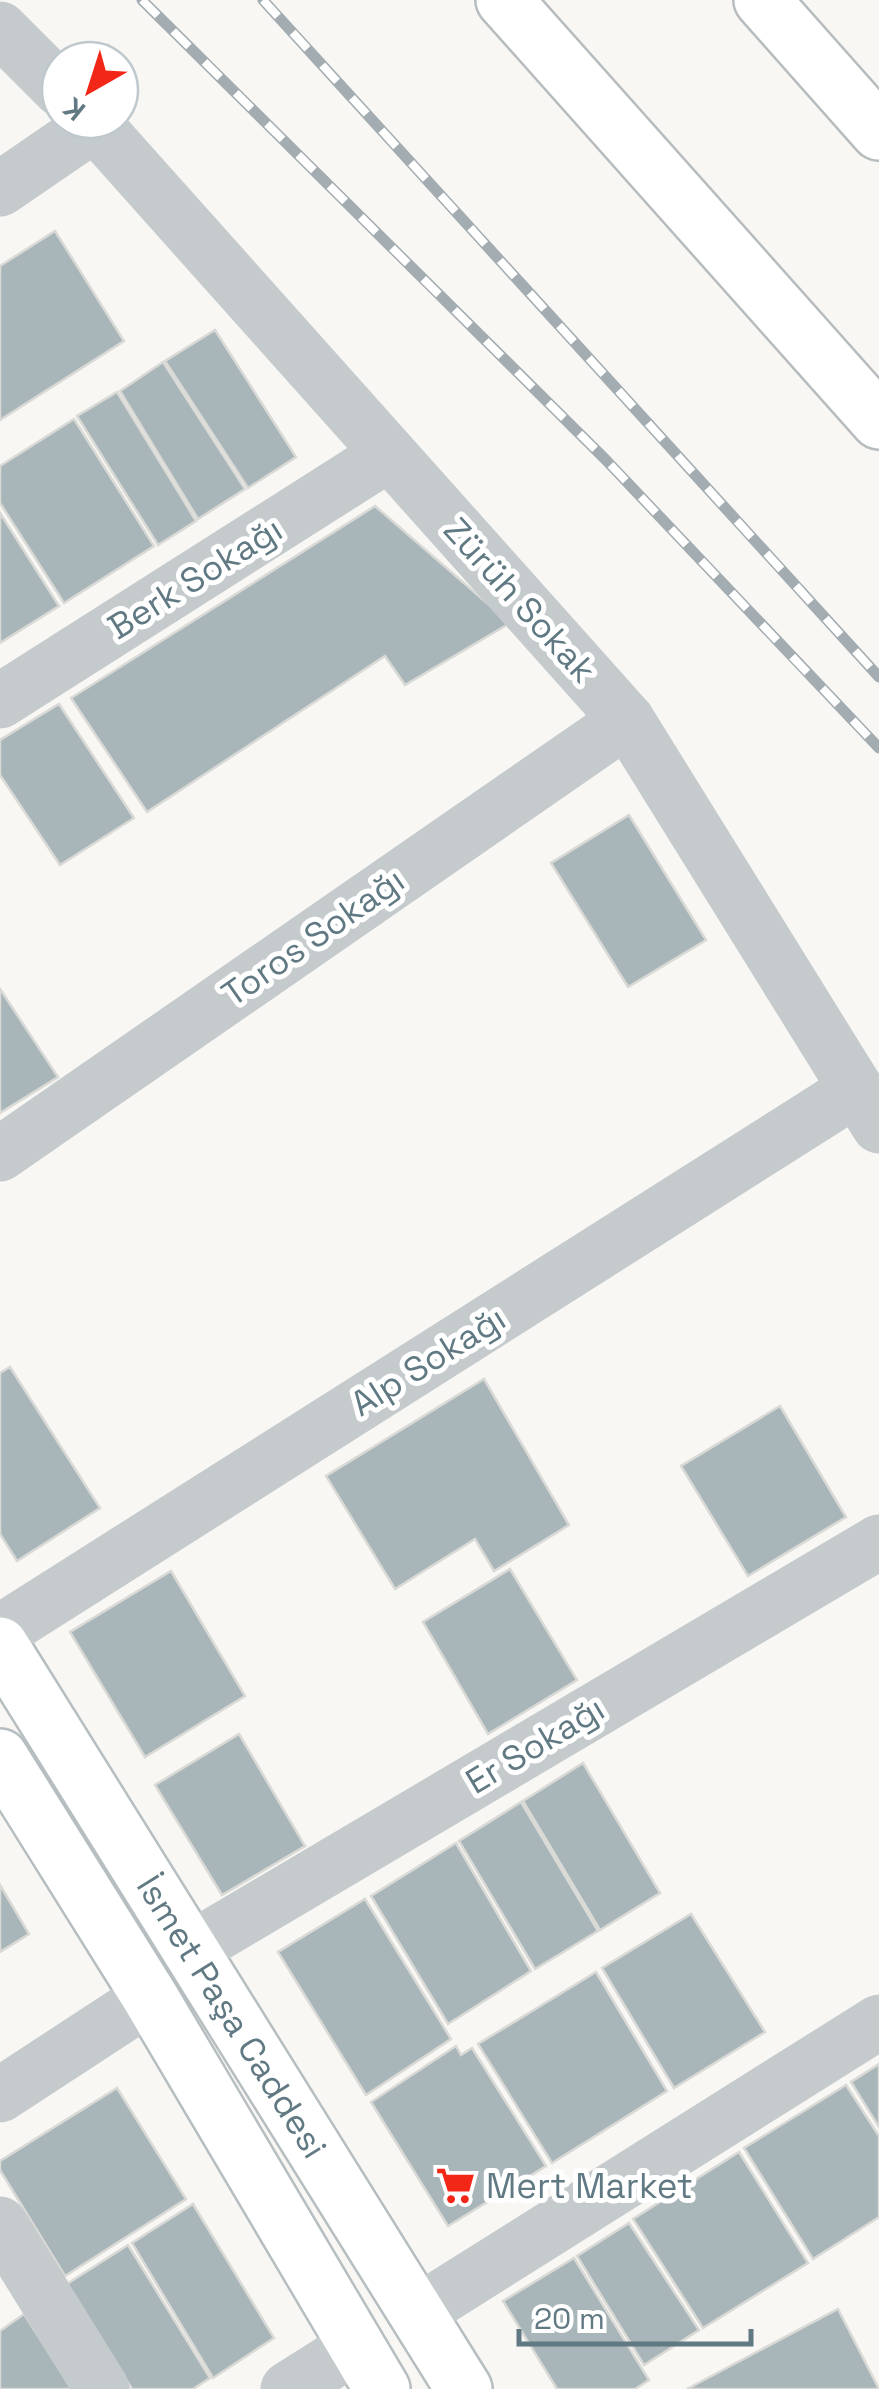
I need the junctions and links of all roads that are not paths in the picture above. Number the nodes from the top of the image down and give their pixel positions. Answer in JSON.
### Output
{"nodes":[{"id":1,"x":504,"y":0,"type":"edge"},
{"id":2,"x":762,"y":0,"type":"edge"},
{"id":3,"x":0,"y":29,"type":"edge"},
{"id":4,"x":40,"y":69,"type":"edge"},
{"id":5,"x":879,"y":132,"type":"edge"},
{"id":6,"x":51,"y":140,"type":"edge"},
{"id":7,"x":108,"y":140,"type":"edge"},
{"id":8,"x":0,"y":188,"type":"edge"},
{"id":9,"x":879,"y":421,"type":"edge"},
{"id":10,"x":390,"y":454,"type":"junction"},
{"id":11,"x":0,"y":701,"type":"edge"},
{"id":12,"x":627,"y":720,"type":"junction"},
{"id":13,"x":867,"y":1108,"type":"edge"},
{"id":14,"x":0,"y":1154,"type":"edge"},
{"id":15,"x":879,"y":1542,"type":"edge"},
{"id":16,"x":0,"y":1632,"type":"edge"},
{"id":17,"x":0,"y":1645,"type":"edge"},
{"id":18,"x":0,"y":1757,"type":"edge"},
{"id":19,"x":192,"y":1949,"type":"junction"},
{"id":20,"x":150,"y":1997,"type":"junction"},
{"id":21,"x":879,"y":2022,"type":"edge"},
{"id":22,"x":0,"y":2095,"type":"edge"},
{"id":23,"x":0,"y":2224,"type":"edge"},
{"id":24,"x":418,"y":2312,"type":"junction"},
{"id":25,"x":369,"y":2368,"type":"edge"},
{"id":26,"x":102,"y":2389,"type":"edge"},
{"id":27,"x":288,"y":2389,"type":"edge"},
{"id":28,"x":464,"y":2389,"type":"edge"}],
"edges":[{"from":1,"to":9,"type":"main road"},
{"from":2,"to":5,"type":"main road"},
{"from":3,"to":4,"type":"street","name":"Zürüh Sokak"},
{"from":6,"to":8,"type":"street"},
{"from":7,"to":10,"type":"street","name":"Zürüh Sokak"},
{"from":10,"to":11,"type":"street","name":"Berk Sokağı"},
{"from":10,"to":12,"type":"street","name":"Zürüh Sokak"},
{"from":12,"to":13,"type":"street","name":"Zürüh Sokak"},
{"from":12,"to":14,"type":"street","name":"Toros Sokağı"},
{"from":13,"to":16,"type":"street","name":"Alp Sokağı"},
{"from":15,"to":19,"type":"street","name":"Er Sokağı"},
{"from":17,"to":19,"type":"main road","name":"İsmet Paşa Caddesi"},
{"from":18,"to":20,"type":"main road","name":"İsmet Paşa Caddesi"},
{"from":19,"to":24,"type":"main road","name":"İsmet Paşa Caddesi"},
{"from":20,"to":22,"type":"street"},
{"from":20,"to":25,"type":"main road","name":"İsmet Paşa Caddesi"},
{"from":21,"to":24,"type":"street"},
{"from":23,"to":26,"type":"street"},
{"from":24,"to":28,"type":"main road","name":"İsmet Paşa Caddesi"},
{"from":25,"to":27,"type":"street"}]}
